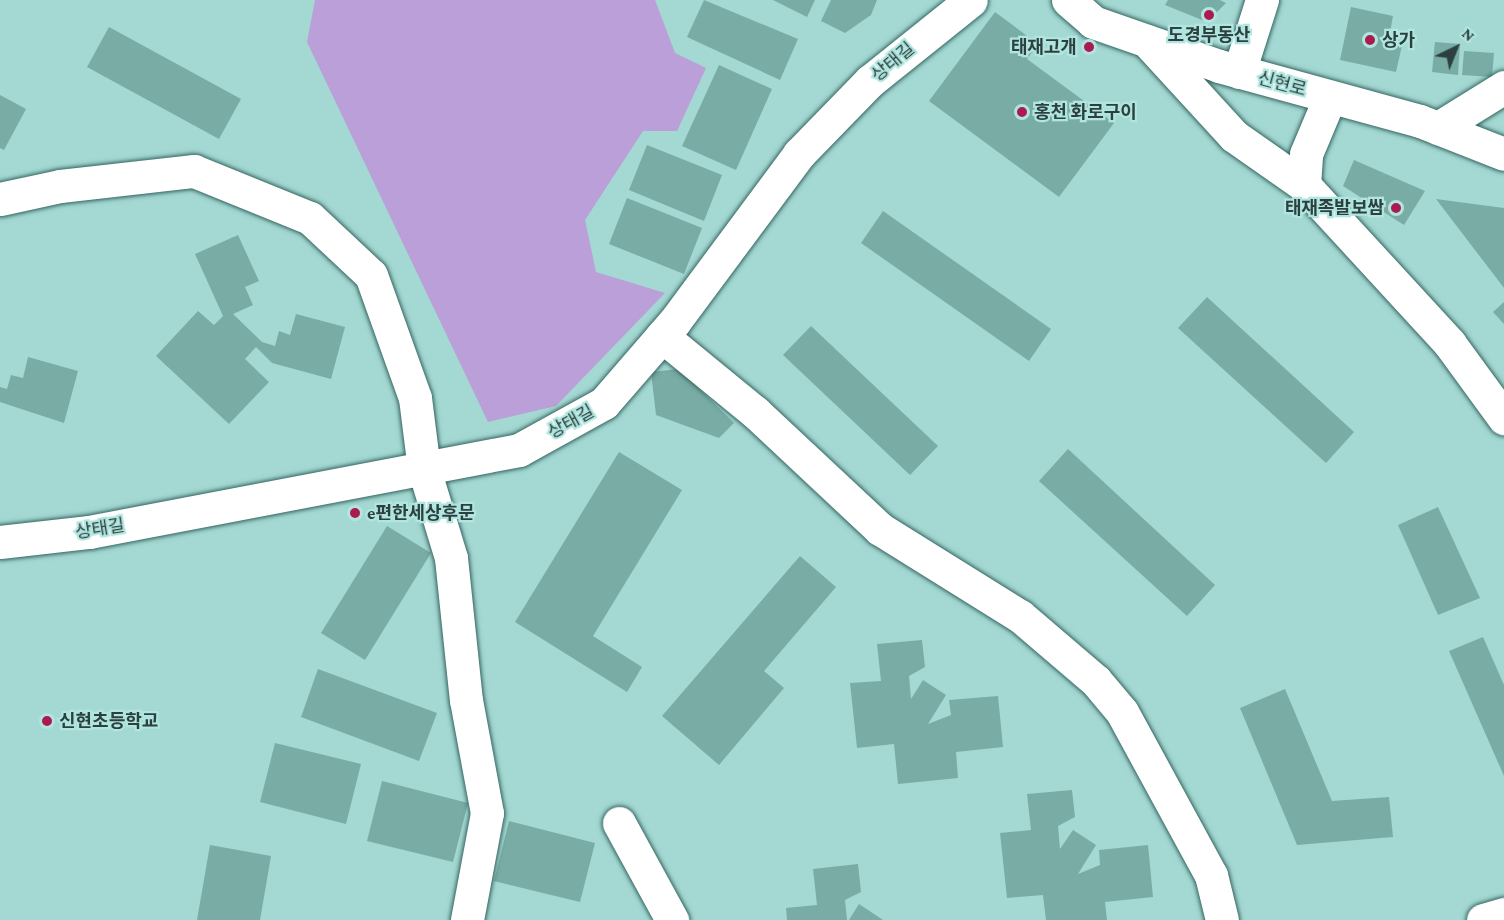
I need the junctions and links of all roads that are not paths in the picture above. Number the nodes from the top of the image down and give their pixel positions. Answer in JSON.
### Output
{"nodes":[{"id":1,"x":971,"y":0,"type":"edge"},
{"id":2,"x":1068,"y":0,"type":"edge"},
{"id":3,"x":1262,"y":0,"type":"edge"},
{"id":4,"x":1147,"y":41,"type":"junction"},
{"id":5,"x":1239,"y":72,"type":"junction"},
{"id":6,"x":1504,"y":87,"type":"edge"},
{"id":7,"x":1330,"y":97,"type":"junction"},
{"id":8,"x":1438,"y":128,"type":"junction"},
{"id":9,"x":1504,"y":154,"type":"edge"},
{"id":10,"x":1304,"y":185,"type":"junction"},
{"id":11,"x":0,"y":199,"type":"edge"},
{"id":12,"x":662,"y":336,"type":"junction"},
{"id":13,"x":1504,"y":418,"type":"edge"},
{"id":14,"x":424,"y":469,"type":"junction"},
{"id":15,"x":0,"y":542,"type":"edge"},
{"id":16,"x":619,"y":823,"type":"dead end"},
{"id":17,"x":1504,"y":914,"type":"edge"},
{"id":18,"x":467,"y":920,"type":"edge"},
{"id":19,"x":672,"y":920,"type":"edge"},
{"id":20,"x":1222,"y":920,"type":"edge"},
{"id":21,"x":1484,"y":920,"type":"edge"}],
"edges":[{"from":1,"to":12,"type":"street","name":"상태길"},
{"from":2,"to":4,"type":"street","name":"신현로"},
{"from":3,"to":5,"type":"street"},
{"from":4,"to":5,"type":"street","name":"신현로"},
{"from":4,"to":10,"type":"street"},
{"from":5,"to":7,"type":"street","name":"신현로"},
{"from":6,"to":8,"type":"street"},
{"from":7,"to":8,"type":"street","name":"신현로"},
{"from":7,"to":10,"type":"street"},
{"from":8,"to":9,"type":"street","name":"신현로"},
{"from":10,"to":13,"type":"street"},
{"from":11,"to":14,"type":"street"},
{"from":12,"to":14,"type":"street","name":"상태길"},
{"from":12,"to":20,"type":"street"},
{"from":14,"to":15,"type":"street","name":"상태길"},
{"from":14,"to":18,"type":"street"},
{"from":16,"to":19,"type":"street"},
{"from":17,"to":21,"type":"street"}]}
